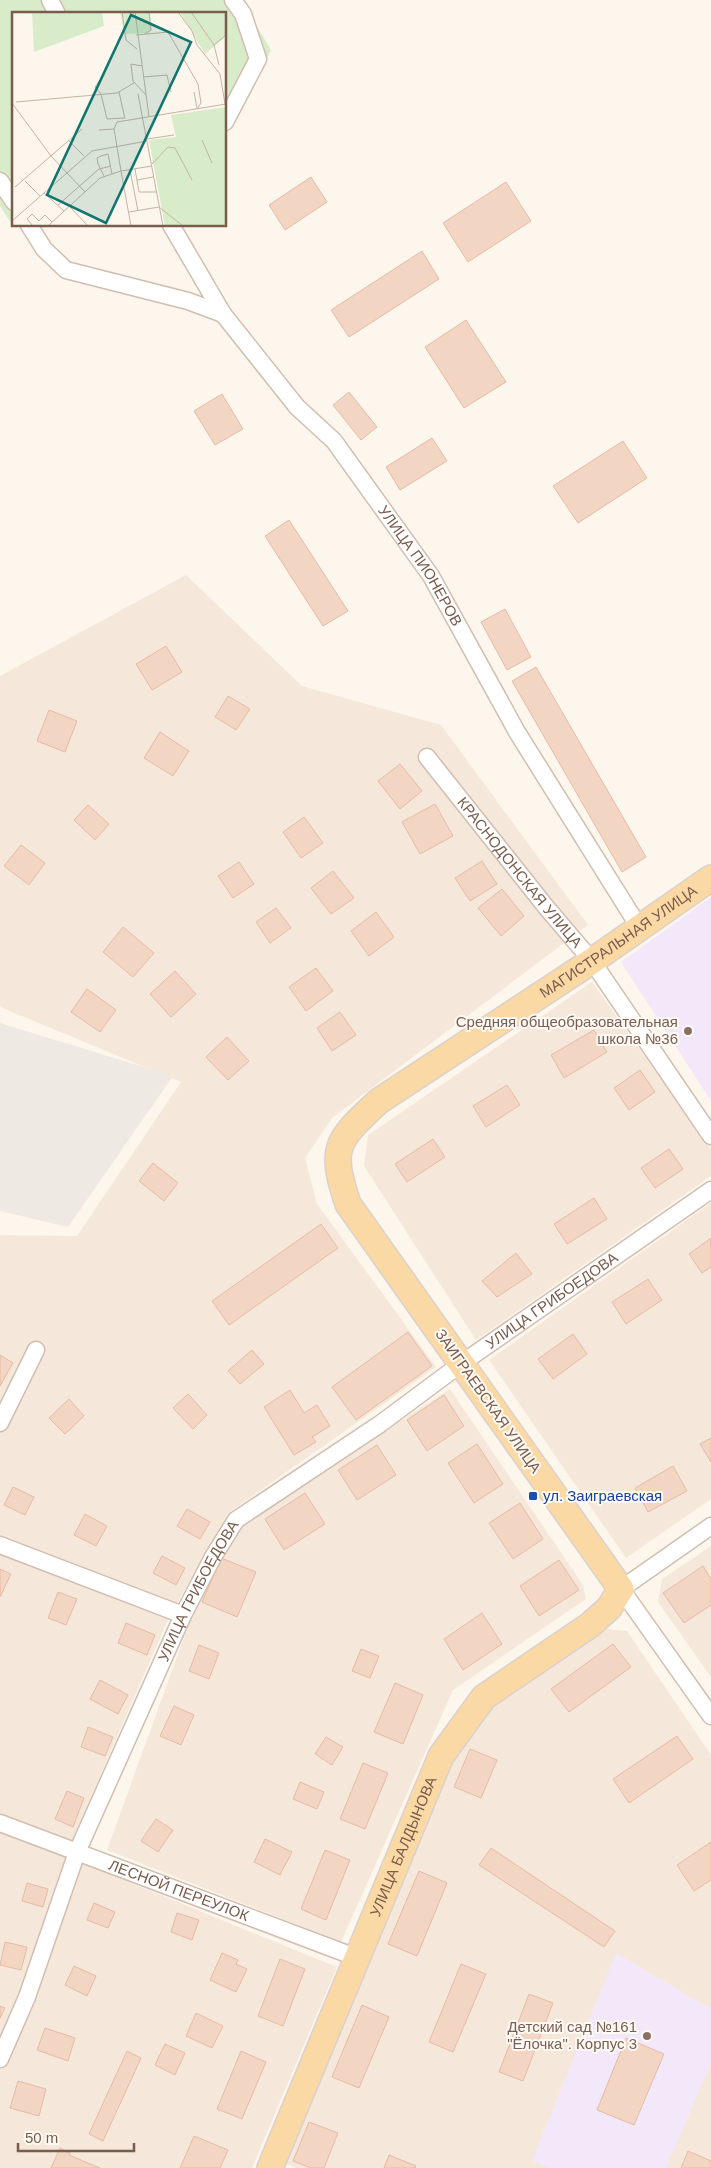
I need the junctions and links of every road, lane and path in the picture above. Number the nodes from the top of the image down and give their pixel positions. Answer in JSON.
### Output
{"nodes":[{"id":1,"x":50,"y":0,"type":"edge"},
{"id":2,"x":233,"y":0,"type":"edge"},
{"id":3,"x":56,"y":12,"type":"edge"},
{"id":4,"x":226,"y":120,"type":"edge"},
{"id":5,"x":0,"y":181,"type":"edge"},
{"id":6,"x":12,"y":199,"type":"edge"},
{"id":7,"x":29,"y":226,"type":"edge"},
{"id":8,"x":172,"y":226,"type":"edge"},
{"id":9,"x":223,"y":314,"type":"junction"},
{"id":10,"x":428,"y":757,"type":"dead end"},
{"id":11,"x":711,"y":878,"type":"edge"},
{"id":12,"x":639,"y":928,"type":"junction"},
{"id":13,"x":592,"y":961,"type":"junction"},
{"id":14,"x":711,"y":1136,"type":"edge"},
{"id":15,"x":338,"y":1151,"type":"joint"},
{"id":16,"x":711,"y":1190,"type":"edge"},
{"id":17,"x":36,"y":1350,"type":"dead end"},
{"id":18,"x":462,"y":1363,"type":"junction"},
{"id":19,"x":0,"y":1423,"type":"edge"},
{"id":20,"x":711,"y":1526,"type":"edge"},
{"id":21,"x":0,"y":1545,"type":"edge"},
{"id":22,"x":621,"y":1589,"type":"junction"},
{"id":23,"x":183,"y":1615,"type":"junction"},
{"id":24,"x":711,"y":1716,"type":"edge"},
{"id":25,"x":0,"y":1823,"type":"edge"},
{"id":26,"x":77,"y":1852,"type":"junction"},
{"id":27,"x":358,"y":1958,"type":"junction"},
{"id":28,"x":0,"y":2058,"type":"edge"},
{"id":29,"x":270,"y":2168,"type":"edge"}],
"edges":[{"from":1,"to":3,"type":"street"},
{"from":2,"to":4,"type":"street"},
{"from":5,"to":6,"type":"street"},
{"from":7,"to":9,"type":"street"},
{"from":8,"to":9,"type":"street","name":"УЛИЦА ПИОНЕРОВ"},
{"from":9,"to":12,"type":"street","name":"УЛИЦА ПИОНЕРОВ"},
{"from":10,"to":13,"type":"street","name":"КРАСНОДОНСКАЯ УЛИЦА"},
{"from":11,"to":12,"type":"main road","name":"МАГИСТРАЛЬНАЯ УЛИЦА"},
{"from":12,"to":13,"type":"main road","name":"МАГИСТРАЛЬНАЯ УЛИЦА"},
{"from":13,"to":14,"type":"street","name":"КРАСНОДОНСКАЯ УЛИЦА"},
{"from":13,"to":15,"type":"main road","name":"МАГИСТРАЛЬНАЯ УЛИЦА"},
{"from":15,"to":18,"type":"main road","name":"ЗАИГРАЕВСКАЯ УЛИЦА"},
{"from":16,"to":18,"type":"street","name":"УЛИЦА ГРИБОЕДОВА"},
{"from":17,"to":19,"type":"street"},
{"from":18,"to":22,"type":"main road","name":"ЗАИГРАЕВСКАЯ УЛИЦА"},
{"from":18,"to":23,"type":"street","name":"УЛИЦА ГРИБОЕДОВА"},
{"from":20,"to":22,"type":"street"},
{"from":21,"to":23,"type":"street"},
{"from":22,"to":24,"type":"street","name":"ЗАИГРАЕВСКАЯ УЛИЦА"},
{"from":22,"to":27,"type":"main road","name":"УЛИЦА БАЛДЫНОВА"},
{"from":23,"to":26,"type":"street","name":"УЛИЦА ГРИБОЕДОВА"},
{"from":25,"to":26,"type":"street","name":"ЛЕСНОЙ ПЕРЕУЛОК"},
{"from":26,"to":27,"type":"street","name":"ЛЕСНОЙ ПЕРЕУЛОК"},
{"from":26,"to":28,"type":"street","name":"УЛИЦА ГРИБОЕДОВА"},
{"from":27,"to":29,"type":"main road","name":"УЛИЦА БАЛДЫНОВА"}]}
